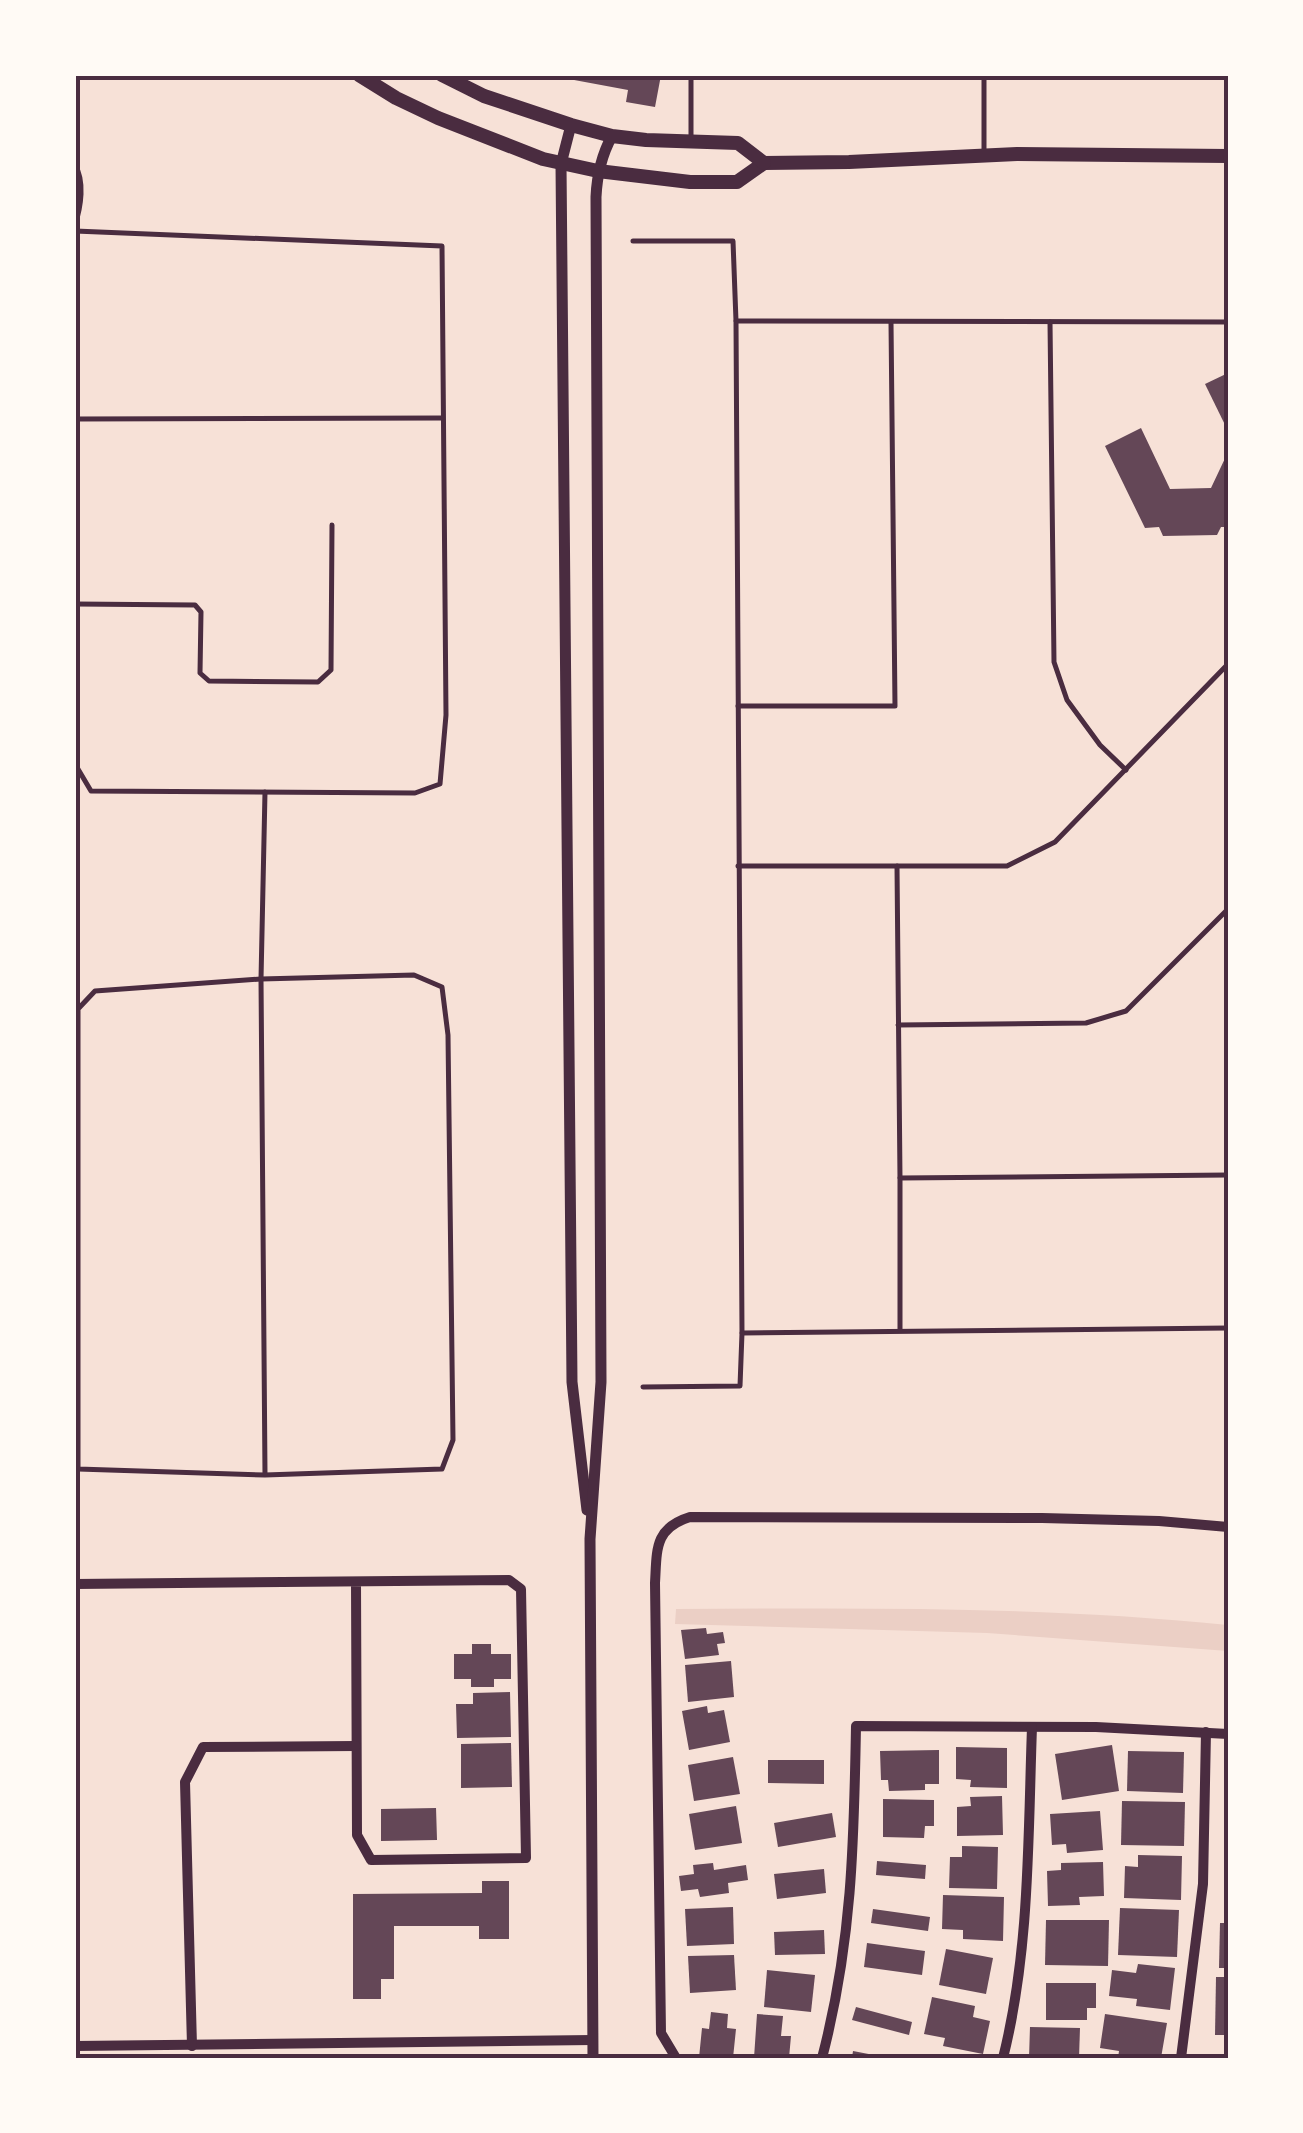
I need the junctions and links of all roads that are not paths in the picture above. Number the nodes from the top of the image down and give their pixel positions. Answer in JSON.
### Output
{"nodes":[{"id":1,"x":359,"y":75,"type":"edge"},
{"id":2,"x":442,"y":75,"type":"edge"},
{"id":3,"x":690,"y":75,"type":"edge"},
{"id":4,"x":984,"y":75,"type":"edge"},
{"id":5,"x":571,"y":125,"type":"junction"},
{"id":6,"x":612,"y":136,"type":"junction"},
{"id":7,"x":692,"y":142,"type":"junction"},
{"id":8,"x":984,"y":156,"type":"junction"},
{"id":9,"x":1228,"y":156,"type":"edge"},
{"id":10,"x":764,"y":163,"type":"junction"},
{"id":11,"x":562,"y":164,"type":"junction"},
{"id":12,"x":75,"y":165,"type":"edge"},
{"id":13,"x":598,"y":171,"type":"junction"},
{"id":14,"x":75,"y":228,"type":"edge"},
{"id":15,"x":633,"y":241,"type":"dead end"},
{"id":16,"x":736,"y":321,"type":"junction"},
{"id":17,"x":75,"y":322,"type":"edge"},
{"id":18,"x":892,"y":322,"type":"junction"},
{"id":19,"x":1050,"y":322,"type":"junction"},
{"id":20,"x":1228,"y":322,"type":"edge"},
{"id":21,"x":442,"y":418,"type":"junction"},
{"id":22,"x":77,"y":419,"type":"edge"},
{"id":23,"x":332,"y":524,"type":"dead end"},
{"id":24,"x":75,"y":579,"type":"edge"},
{"id":25,"x":75,"y":604,"type":"edge"},
{"id":26,"x":1228,"y":664,"type":"edge"},
{"id":27,"x":738,"y":706,"type":"junction"},
{"id":28,"x":75,"y":764,"type":"edge"},
{"id":29,"x":1126,"y":770,"type":"junction"},
{"id":30,"x":265,"y":792,"type":"junction"},
{"id":31,"x":738,"y":866,"type":"junction"},
{"id":32,"x":897,"y":866,"type":"junction"},
{"id":33,"x":1228,"y":909,"type":"edge"},
{"id":34,"x":261,"y":978,"type":"junction"},
{"id":35,"x":898,"y":1025,"type":"junction"},
{"id":36,"x":1228,"y":1175,"type":"edge"},
{"id":37,"x":900,"y":1178,"type":"junction"},
{"id":38,"x":1228,"y":1328,"type":"edge"},
{"id":39,"x":900,"y":1331,"type":"junction"},
{"id":40,"x":742,"y":1333,"type":"junction"},
{"id":41,"x":643,"y":1386,"type":"dead end"},
{"id":42,"x":265,"y":1475,"type":"junction"},
{"id":43,"x":1228,"y":1528,"type":"edge"},
{"id":44,"x":590,"y":1539,"type":"junction"},
{"id":45,"x":356,"y":1582,"type":"junction"},
{"id":46,"x":75,"y":1584,"type":"edge"},
{"id":47,"x":1032,"y":1727,"type":"junction"},
{"id":48,"x":1206,"y":1732,"type":"junction"},
{"id":49,"x":1228,"y":1734,"type":"edge"},
{"id":50,"x":356,"y":1746,"type":"junction"},
{"id":51,"x":593,"y":2040,"type":"junction"},
{"id":52,"x":75,"y":2046,"type":"edge"},
{"id":53,"x":192,"y":2046,"type":"junction"},
{"id":54,"x":593,"y":2058,"type":"edge"},
{"id":55,"x":676,"y":2058,"type":"edge"},
{"id":56,"x":822,"y":2058,"type":"edge"},
{"id":57,"x":1004,"y":2058,"type":"edge"},
{"id":58,"x":1181,"y":2058,"type":"edge"}],
"edges":[{"from":1,"to":11,"type":"main road"},
{"from":2,"to":5,"type":"main road"},
{"from":3,"to":7,"type":"lane"},
{"from":4,"to":8,"type":"lane"},
{"from":5,"to":6,"type":"main road"},
{"from":5,"to":11,"type":"street"},
{"from":6,"to":7,"type":"main road"},
{"from":6,"to":13,"type":"street"},
{"from":7,"to":10,"type":"main road"},
{"from":8,"to":9,"type":"main road"},
{"from":8,"to":10,"type":"main road"},
{"from":10,"to":13,"type":"main road"},
{"from":11,"to":13,"type":"main road"},
{"from":11,"to":44,"type":"street"},
{"from":12,"to":14,"type":"lane"},
{"from":13,"to":44,"type":"street"},
{"from":14,"to":21,"type":"lane"},
{"from":15,"to":16,"type":"lane"},
{"from":16,"to":18,"type":"lane"},
{"from":16,"to":27,"type":"lane"},
{"from":17,"to":22,"type":"lane"},
{"from":18,"to":19,"type":"lane"},
{"from":18,"to":27,"type":"lane"},
{"from":19,"to":20,"type":"lane"},
{"from":19,"to":29,"type":"lane"},
{"from":21,"to":22,"type":"lane"},
{"from":21,"to":30,"type":"lane"},
{"from":22,"to":24,"type":"lane"},
{"from":23,"to":25,"type":"lane"},
{"from":26,"to":29,"type":"lane"},
{"from":27,"to":31,"type":"lane"},
{"from":28,"to":30,"type":"lane"},
{"from":29,"to":32,"type":"lane"},
{"from":30,"to":34,"type":"lane"},
{"from":31,"to":32,"type":"lane"},
{"from":31,"to":40,"type":"lane"},
{"from":32,"to":35,"type":"lane"},
{"from":33,"to":35,"type":"lane"},
{"from":34,"to":42,"type":"lane"},
{"from":34,"to":42,"type":"lane"},
{"from":34,"to":42,"type":"lane"},
{"from":35,"to":37,"type":"lane"},
{"from":36,"to":37,"type":"lane"},
{"from":37,"to":39,"type":"lane"},
{"from":38,"to":39,"type":"lane"},
{"from":39,"to":40,"type":"lane"},
{"from":40,"to":41,"type":"lane"},
{"from":43,"to":55,"type":"street"},
{"from":44,"to":51,"type":"street"},
{"from":45,"to":46,"type":"street"},
{"from":45,"to":50,"type":"street"},
{"from":45,"to":50,"type":"street"},
{"from":47,"to":48,"type":"street"},
{"from":47,"to":56,"type":"street"},
{"from":47,"to":57,"type":"street"},
{"from":48,"to":49,"type":"street"},
{"from":48,"to":58,"type":"street"},
{"from":50,"to":53,"type":"street"},
{"from":51,"to":53,"type":"street"},
{"from":51,"to":54,"type":"street"},
{"from":52,"to":53,"type":"street"}]}
